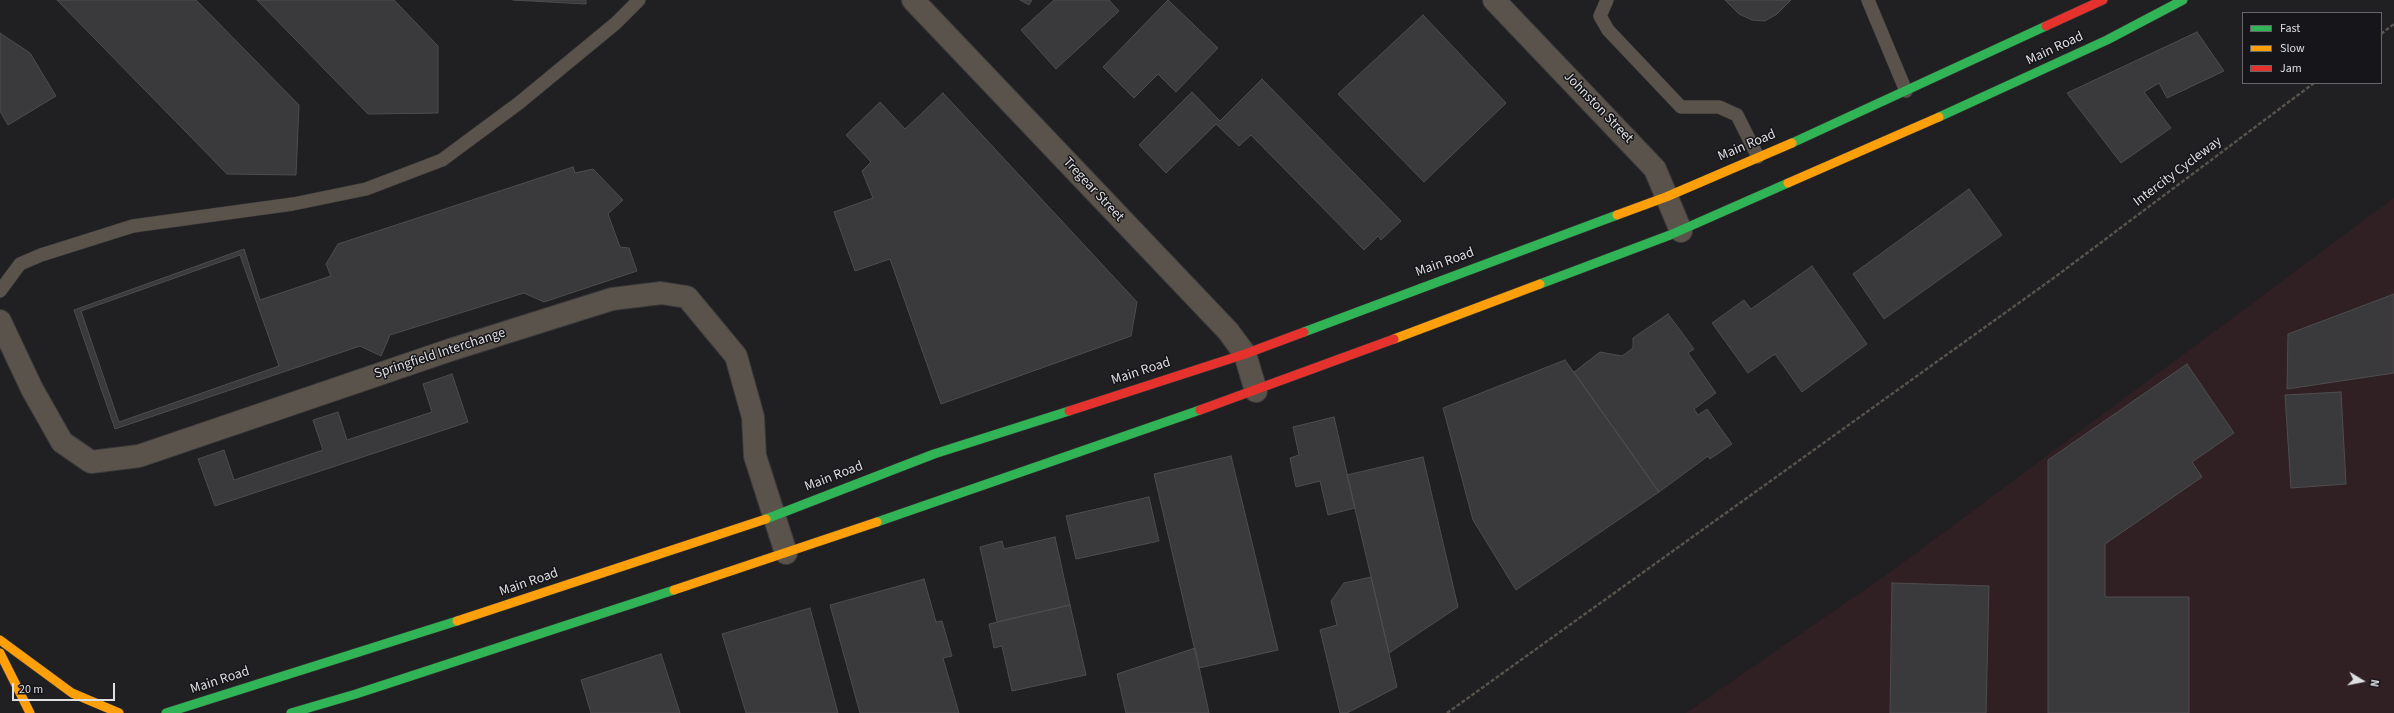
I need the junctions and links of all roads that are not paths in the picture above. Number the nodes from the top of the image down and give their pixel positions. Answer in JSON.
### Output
{"nodes":[{"id":1,"x":639,"y":0,"type":"edge"},
{"id":2,"x":913,"y":0,"type":"edge"},
{"id":3,"x":1494,"y":0,"type":"edge"},
{"id":4,"x":1606,"y":0,"type":"edge"},
{"id":5,"x":1868,"y":0,"type":"edge"},
{"id":6,"x":2103,"y":0,"type":"edge"},
{"id":7,"x":2183,"y":0,"type":"edge"},
{"id":8,"x":1906,"y":91,"type":"junction"},
{"id":9,"x":1758,"y":157,"type":"junction"},
{"id":10,"x":1666,"y":197,"type":"junction"},
{"id":11,"x":1681,"y":231,"type":"junction"},
{"id":12,"x":0,"y":291,"type":"edge"},
{"id":13,"x":0,"y":321,"type":"edge"},
{"id":14,"x":1245,"y":354,"type":"junction"},
{"id":15,"x":1256,"y":390,"type":"junction"},
{"id":16,"x":774,"y":516,"type":"junction"},
{"id":17,"x":786,"y":553,"type":"junction"},
{"id":18,"x":0,"y":640,"type":"edge"},
{"id":19,"x":0,"y":653,"type":"edge"},
{"id":20,"x":356,"y":694,"type":"junction"},
{"id":21,"x":30,"y":713,"type":"edge"},
{"id":22,"x":119,"y":713,"type":"edge"},
{"id":23,"x":166,"y":713,"type":"edge"},
{"id":24,"x":291,"y":713,"type":"edge"},
{"id":25,"x":316,"y":713,"type":"edge"}],
"edges":[{"from":1,"to":12,"type":"lane"},
{"from":2,"to":14,"type":"street","name":"Tregear Street"},
{"from":3,"to":10,"type":"street","name":"Johnston Street"},
{"from":4,"to":9,"type":"lane"},
{"from":5,"to":8,"type":"lane"},
{"from":6,"to":8,"type":"main road","name":"Main Road"},
{"from":7,"to":11,"type":"main road","name":"Main Road"},
{"from":8,"to":9,"type":"main road","name":"Main Road"},
{"from":9,"to":10,"type":"main road","name":"Main Road"},
{"from":10,"to":11,"type":"street","name":"Johnston Street"},
{"from":10,"to":14,"type":"main road","name":"Main Road"},
{"from":11,"to":15,"type":"main road","name":"Main Road"},
{"from":13,"to":16,"type":"street","name":"Springfield Interchange"},
{"from":14,"to":15,"type":"street","name":"Tregear Street"},
{"from":14,"to":16,"type":"main road","name":"Main Road"},
{"from":15,"to":17,"type":"main road","name":"Main Road"},
{"from":16,"to":17,"type":"street","name":"Springfield Interchange"},
{"from":16,"to":23,"type":"main road","name":"Main Road"},
{"from":17,"to":20,"type":"main road","name":"Main Road"},
{"from":18,"to":22,"type":"main road"},
{"from":19,"to":21,"type":"main road"},
{"from":20,"to":24,"type":"main road","name":"Main Road"},
{"from":20,"to":25,"type":"main road"}]}
